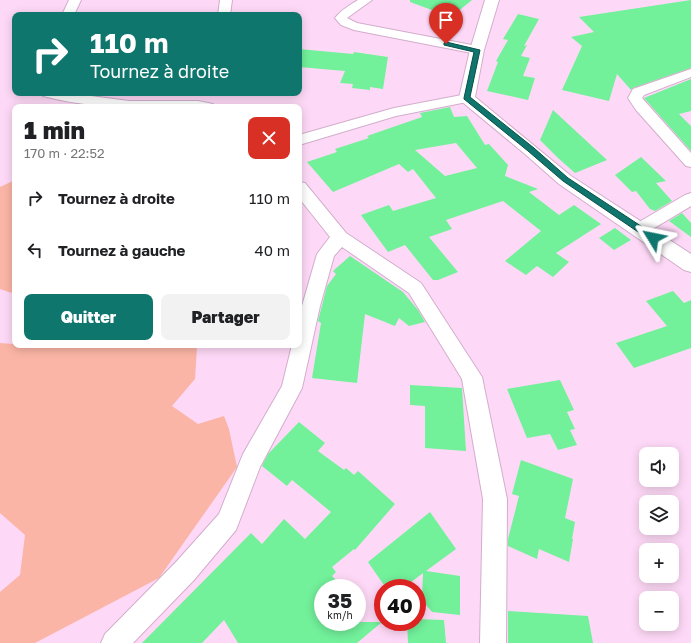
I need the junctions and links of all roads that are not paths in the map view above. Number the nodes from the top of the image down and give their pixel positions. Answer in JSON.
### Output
{"nodes":[{"id":1,"x":74,"y":0,"type":"edge"},
{"id":2,"x":226,"y":0,"type":"edge"},
{"id":3,"x":366,"y":0,"type":"edge"},
{"id":4,"x":492,"y":0,"type":"edge"},
{"id":5,"x":69,"y":12,"type":"edge"},
{"id":6,"x":224,"y":12,"type":"edge"},
{"id":7,"x":477,"y":50,"type":"junction"},
{"id":8,"x":691,"y":73,"type":"edge"},
{"id":9,"x":60,"y":96,"type":"edge"},
{"id":10,"x":467,"y":98,"type":"junction"},
{"id":11,"x":203,"y":102,"type":"edge"},
{"id":12,"x":129,"y":104,"type":"edge"},
{"id":13,"x":129,"y":104,"type":"edge"},
{"id":14,"x":302,"y":139,"type":"edge"},
{"id":15,"x":691,"y":162,"type":"edge"},
{"id":16,"x":302,"y":191,"type":"edge"},
{"id":17,"x":691,"y":199,"type":"edge"},
{"id":18,"x":640,"y":229,"type":"junction"},
{"id":19,"x":340,"y":237,"type":"junction"},
{"id":20,"x":691,"y":264,"type":"edge"},
{"id":21,"x":302,"y":345,"type":"edge"},
{"id":22,"x":301,"y":348,"type":"edge"},
{"id":23,"x":114,"y":643,"type":"edge"},
{"id":24,"x":493,"y":643,"type":"edge"}],
"edges":[{"from":1,"to":5,"type":"street"},
{"from":2,"to":6,"type":"street"},
{"from":3,"to":7,"type":"street"},
{"from":4,"to":7,"type":"street"},
{"from":7,"to":10,"type":"street"},
{"from":8,"to":15,"type":"street"},
{"from":9,"to":12,"type":"street"},
{"from":10,"to":14,"type":"street"},
{"from":10,"to":18,"type":"street"},
{"from":11,"to":13,"type":"street"},
{"from":16,"to":19,"type":"street"},
{"from":17,"to":18,"type":"street"},
{"from":18,"to":20,"type":"street"},
{"from":19,"to":21,"type":"street"},
{"from":19,"to":24,"type":"street"},
{"from":22,"to":23,"type":"street"}]}
